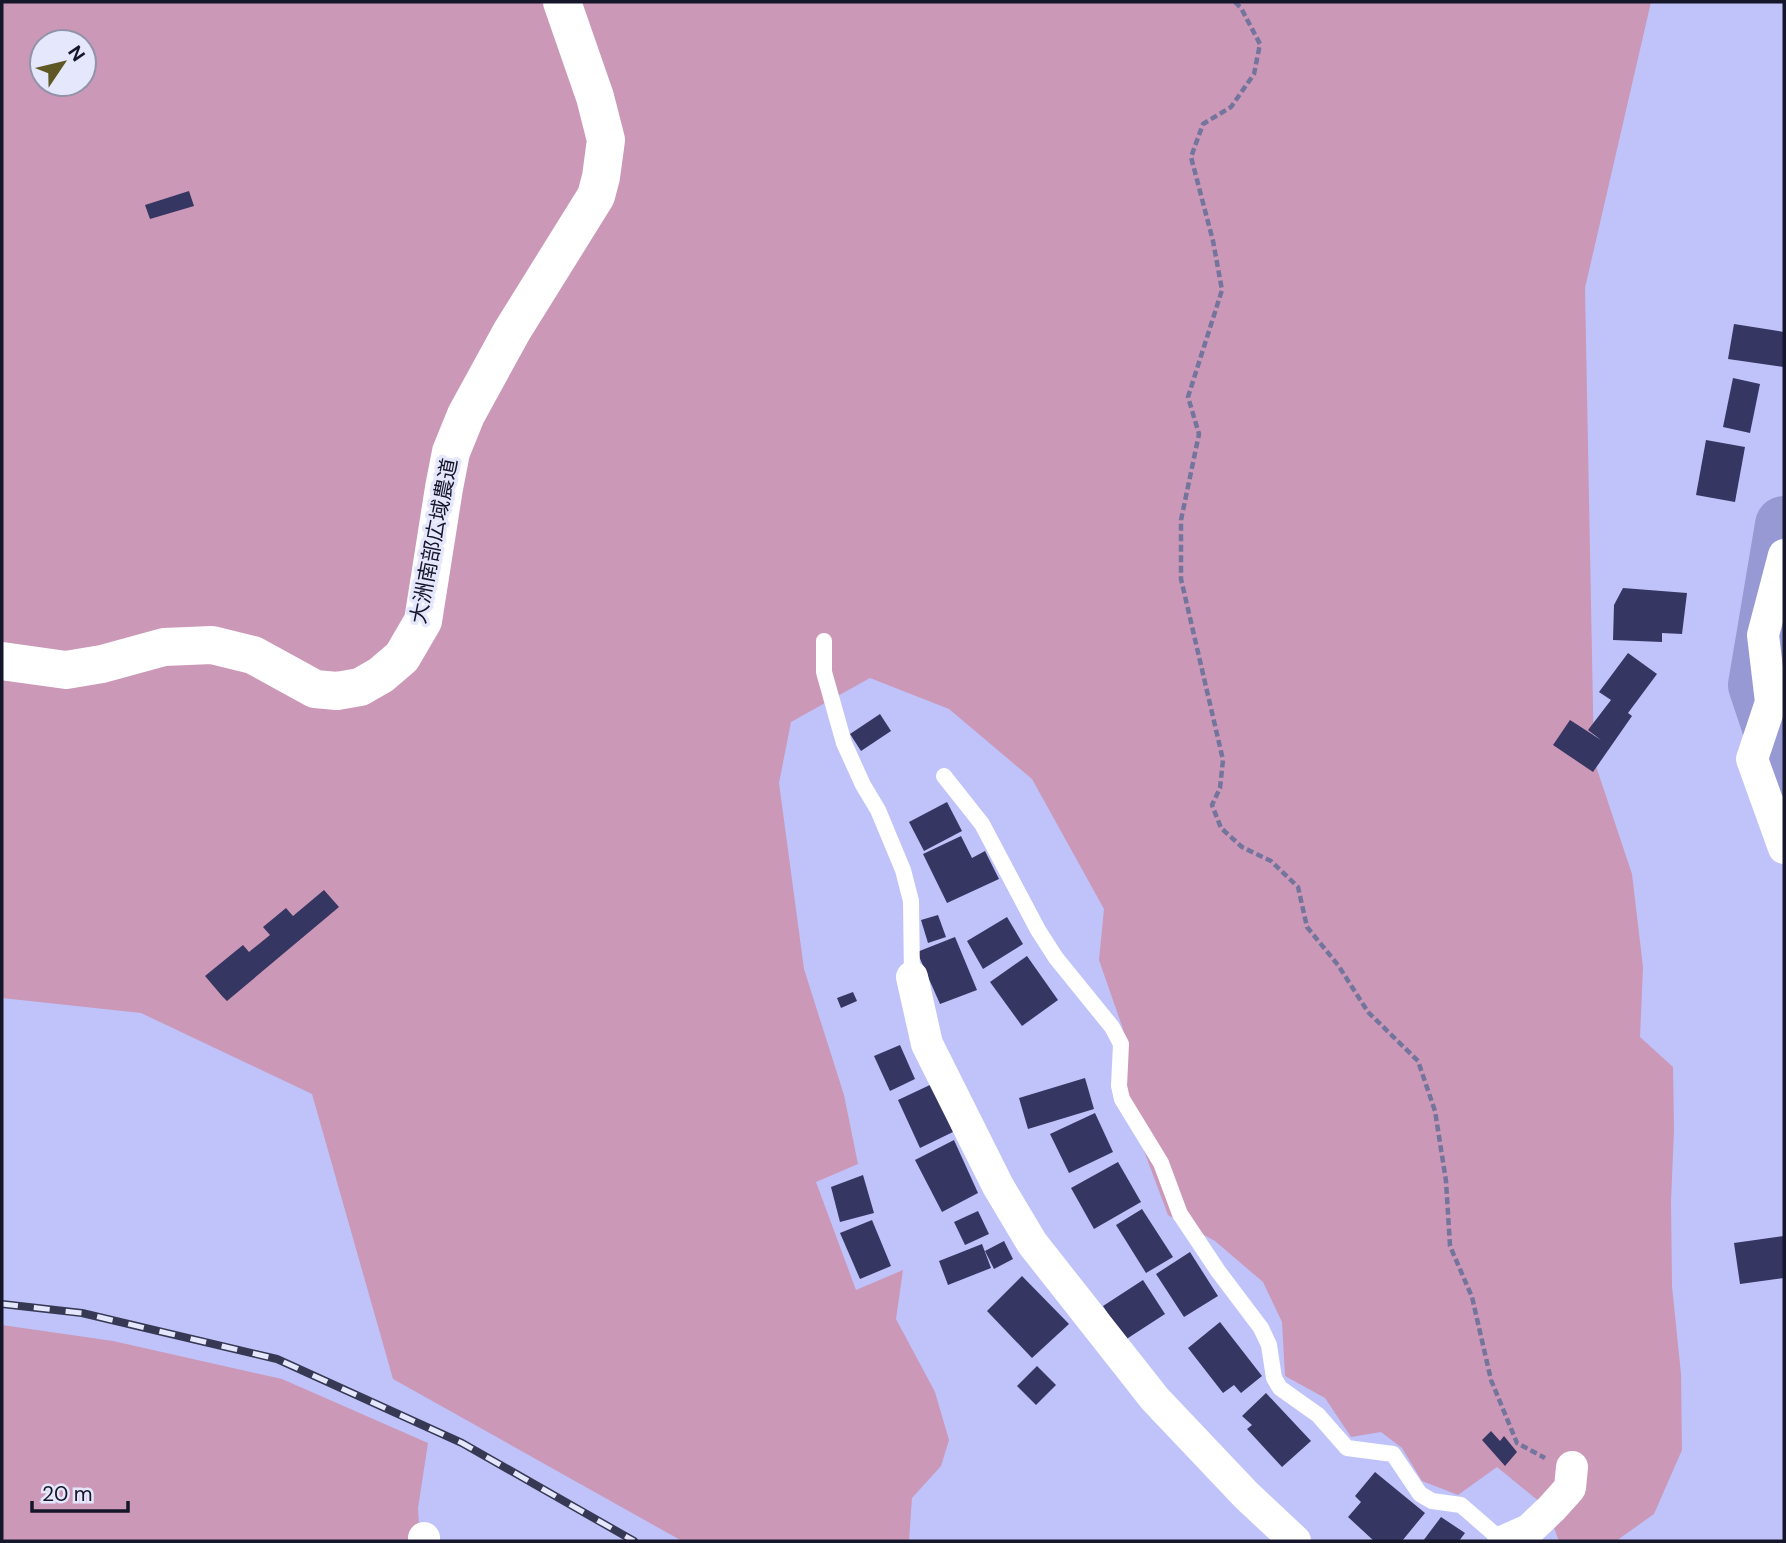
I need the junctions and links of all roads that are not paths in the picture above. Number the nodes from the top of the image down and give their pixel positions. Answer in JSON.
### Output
{"nodes":[{"id":1,"x":562,"y":2,"type":"edge"},
{"id":2,"x":1784,"y":555,"type":"edge"},
{"id":3,"x":824,"y":641,"type":"dead end"},
{"id":4,"x":2,"y":661,"type":"edge"},
{"id":5,"x":944,"y":776,"type":"dead end"},
{"id":6,"x":1784,"y":848,"type":"edge"},
{"id":7,"x":912,"y":976,"type":"joint"},
{"id":8,"x":1572,"y":1466,"type":"road end"},
{"id":9,"x":1295,"y":1541,"type":"edge"},
{"id":10,"x":1502,"y":1541,"type":"edge"}],
"edges":[{"from":1,"to":4,"type":"street","name":"大洲南部広域農道"},
{"from":2,"to":6,"type":"street"},
{"from":3,"to":7,"type":"lane"},
{"from":5,"to":10,"type":"lane"},
{"from":7,"to":9,"type":"street"},
{"from":8,"to":10,"type":"street"}]}
